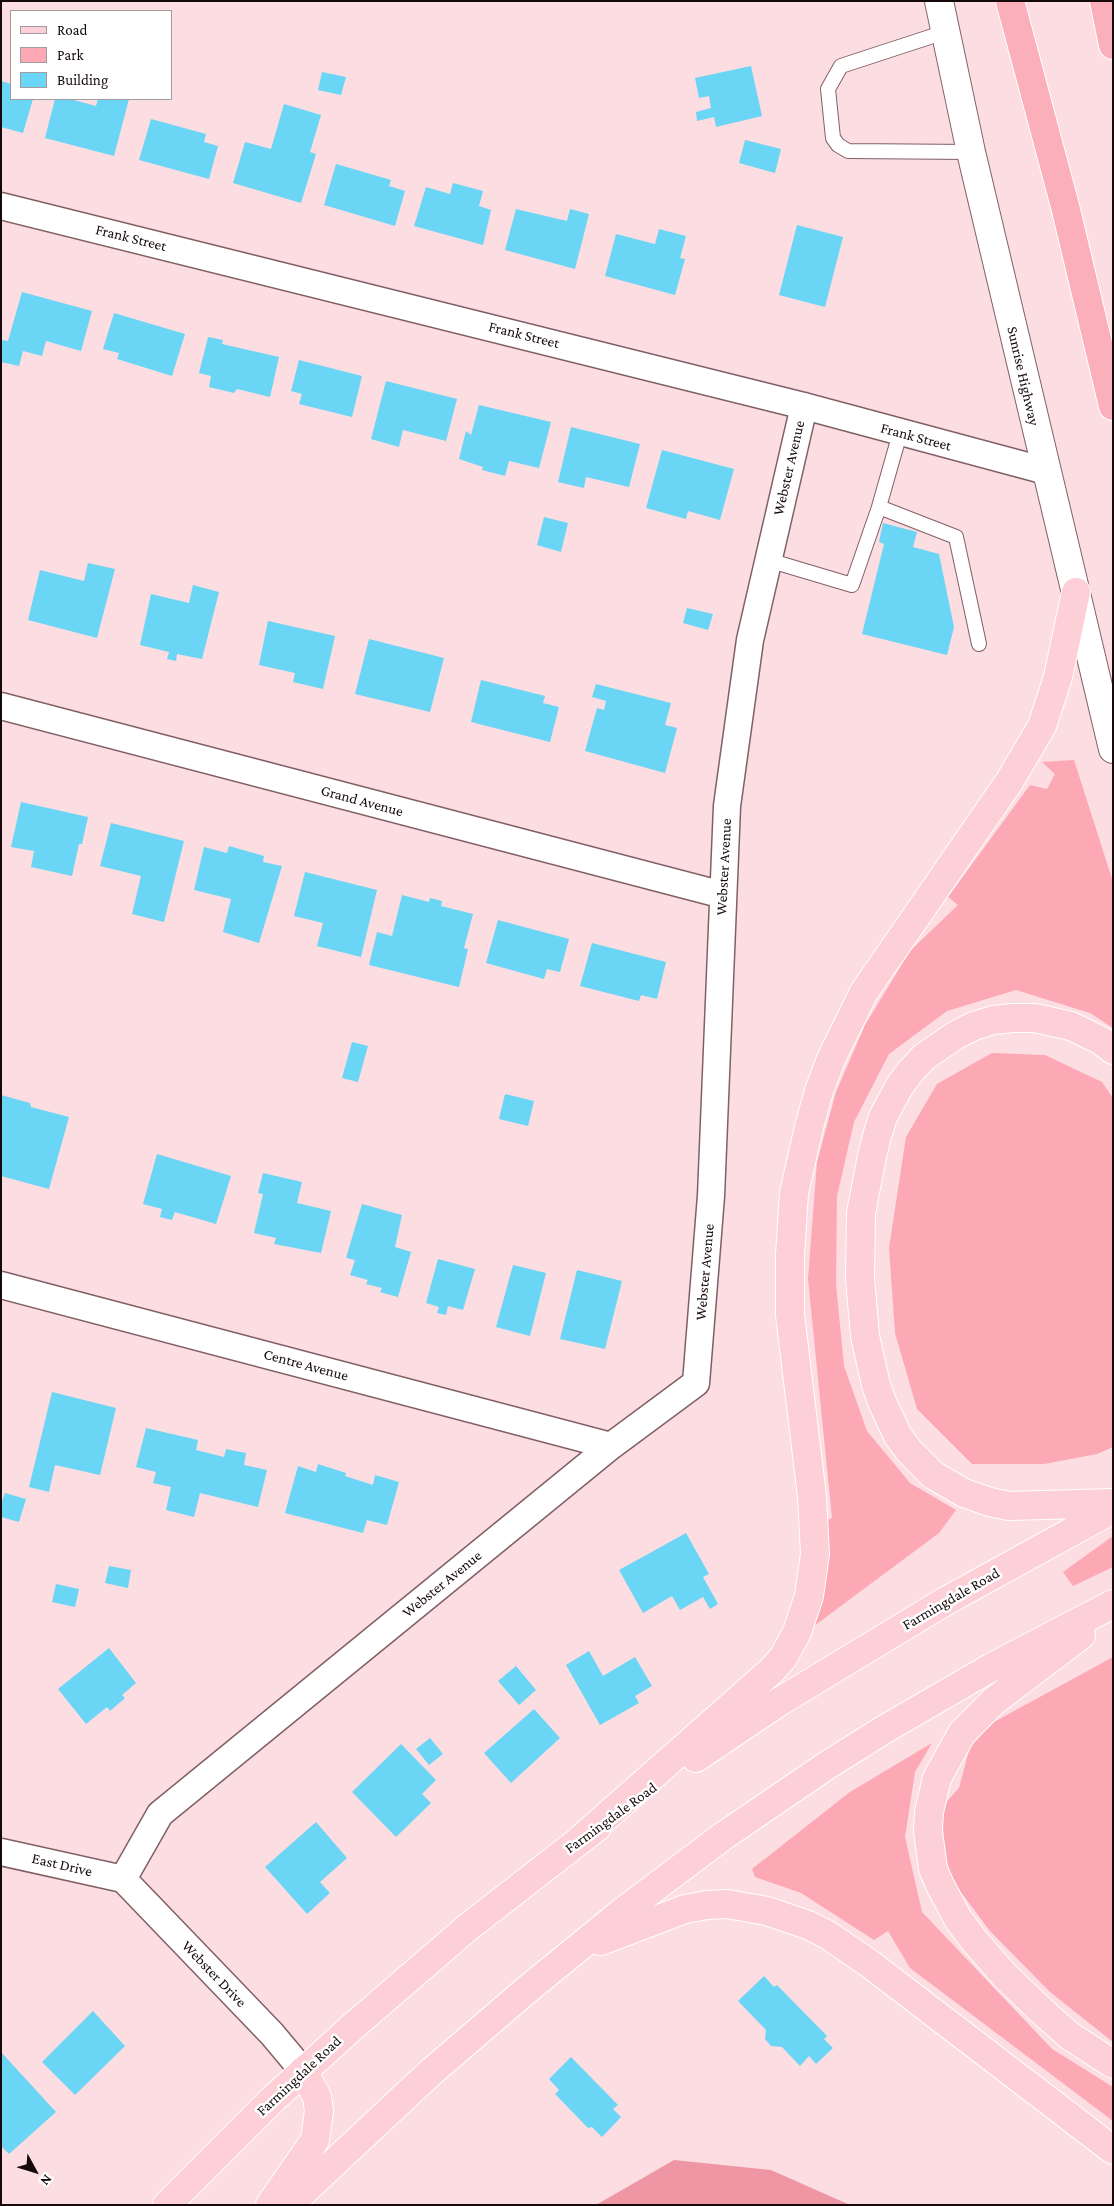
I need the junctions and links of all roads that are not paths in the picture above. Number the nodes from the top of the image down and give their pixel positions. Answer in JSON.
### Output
{"nodes":[{"id":1,"x":939,"y":1,"type":"edge"},
{"id":2,"x":1010,"y":1,"type":"edge"},
{"id":3,"x":1104,"y":1,"type":"edge"},
{"id":4,"x":945,"y":32,"type":"junction"},
{"id":5,"x":1113,"y":45,"type":"edge"},
{"id":6,"x":971,"y":152,"type":"junction"},
{"id":7,"x":1,"y":206,"type":"edge"},
{"id":8,"x":804,"y":406,"type":"junction"},
{"id":9,"x":1113,"y":406,"type":"edge"},
{"id":10,"x":900,"y":433,"type":"junction"},
{"id":11,"x":1046,"y":471,"type":"junction"},
{"id":12,"x":879,"y":507,"type":"junction"},
{"id":13,"x":768,"y":560,"type":"junction"},
{"id":14,"x":1076,"y":592,"type":"junction"},
{"id":15,"x":979,"y":644,"type":"dead end"},
{"id":16,"x":1,"y":706,"type":"edge"},
{"id":17,"x":1113,"y":749,"type":"edge"},
{"id":18,"x":723,"y":895,"type":"junction"},
{"id":19,"x":1113,"y":1050,"type":"edge"},
{"id":20,"x":1,"y":1284,"type":"edge"},
{"id":21,"x":611,"y":1446,"type":"junction"},
{"id":22,"x":1113,"y":1503,"type":"edge"},
{"id":23,"x":1113,"y":1509,"type":"edge"},
{"id":24,"x":1113,"y":1604,"type":"edge"},
{"id":25,"x":1113,"y":1611,"type":"edge"},
{"id":26,"x":582,"y":1838,"type":"junction"},
{"id":27,"x":1,"y":1852,"type":"edge"},
{"id":28,"x":123,"y":1879,"type":"junction"},
{"id":29,"x":574,"y":1951,"type":"junction"},
{"id":30,"x":1113,"y":2064,"type":"edge"},
{"id":31,"x":303,"y":2071,"type":"junction"},
{"id":32,"x":1113,"y":2150,"type":"edge"},
{"id":33,"x":167,"y":2205,"type":"edge"},
{"id":34,"x":270,"y":2205,"type":"edge"},
{"id":35,"x":289,"y":2205,"type":"edge"}],
"edges":[{"from":1,"to":4,"type":"main road","name":"Sunrise Highway"},
{"from":2,"to":9,"type":"highway"},
{"from":3,"to":5,"type":"highway"},
{"from":4,"to":6,"type":"main road","name":"Sunrise Highway"},
{"from":4,"to":6,"type":"lane"},
{"from":6,"to":11,"type":"main road","name":"Sunrise Highway"},
{"from":7,"to":8,"type":"street","name":"Frank Street"},
{"from":8,"to":10,"type":"street","name":"Frank Street"},
{"from":8,"to":13,"type":"street","name":"Webster Avenue"},
{"from":10,"to":11,"type":"street","name":"Frank Street"},
{"from":10,"to":12,"type":"lane"},
{"from":11,"to":14,"type":"main road","name":"Sunrise Highway"},
{"from":12,"to":13,"type":"lane"},
{"from":12,"to":15,"type":"lane"},
{"from":13,"to":18,"type":"street","name":"Webster Avenue"},
{"from":14,"to":17,"type":"main road","name":"Sunrise Highway"},
{"from":14,"to":26,"type":"main road"},
{"from":16,"to":18,"type":"street","name":"Grand Avenue"},
{"from":18,"to":21,"type":"street","name":"Webster Avenue"},
{"from":19,"to":22,"type":"main road"},
{"from":20,"to":21,"type":"street","name":"Centre Avenue"},
{"from":21,"to":28,"type":"street","name":"Webster Avenue"},
{"from":23,"to":26,"type":"main road","name":"Farmingdale Road"},
{"from":24,"to":29,"type":"main road"},
{"from":25,"to":30,"type":"main road"},
{"from":26,"to":31,"type":"main road","name":"Farmingdale Road"},
{"from":27,"to":28,"type":"street","name":"East Drive"},
{"from":28,"to":31,"type":"street","name":"Webster Drive"},
{"from":29,"to":32,"type":"main road"},
{"from":29,"to":35,"type":"main road"},
{"from":31,"to":33,"type":"main road","name":"Farmingdale Road"},
{"from":31,"to":34,"type":"main road"}]}
